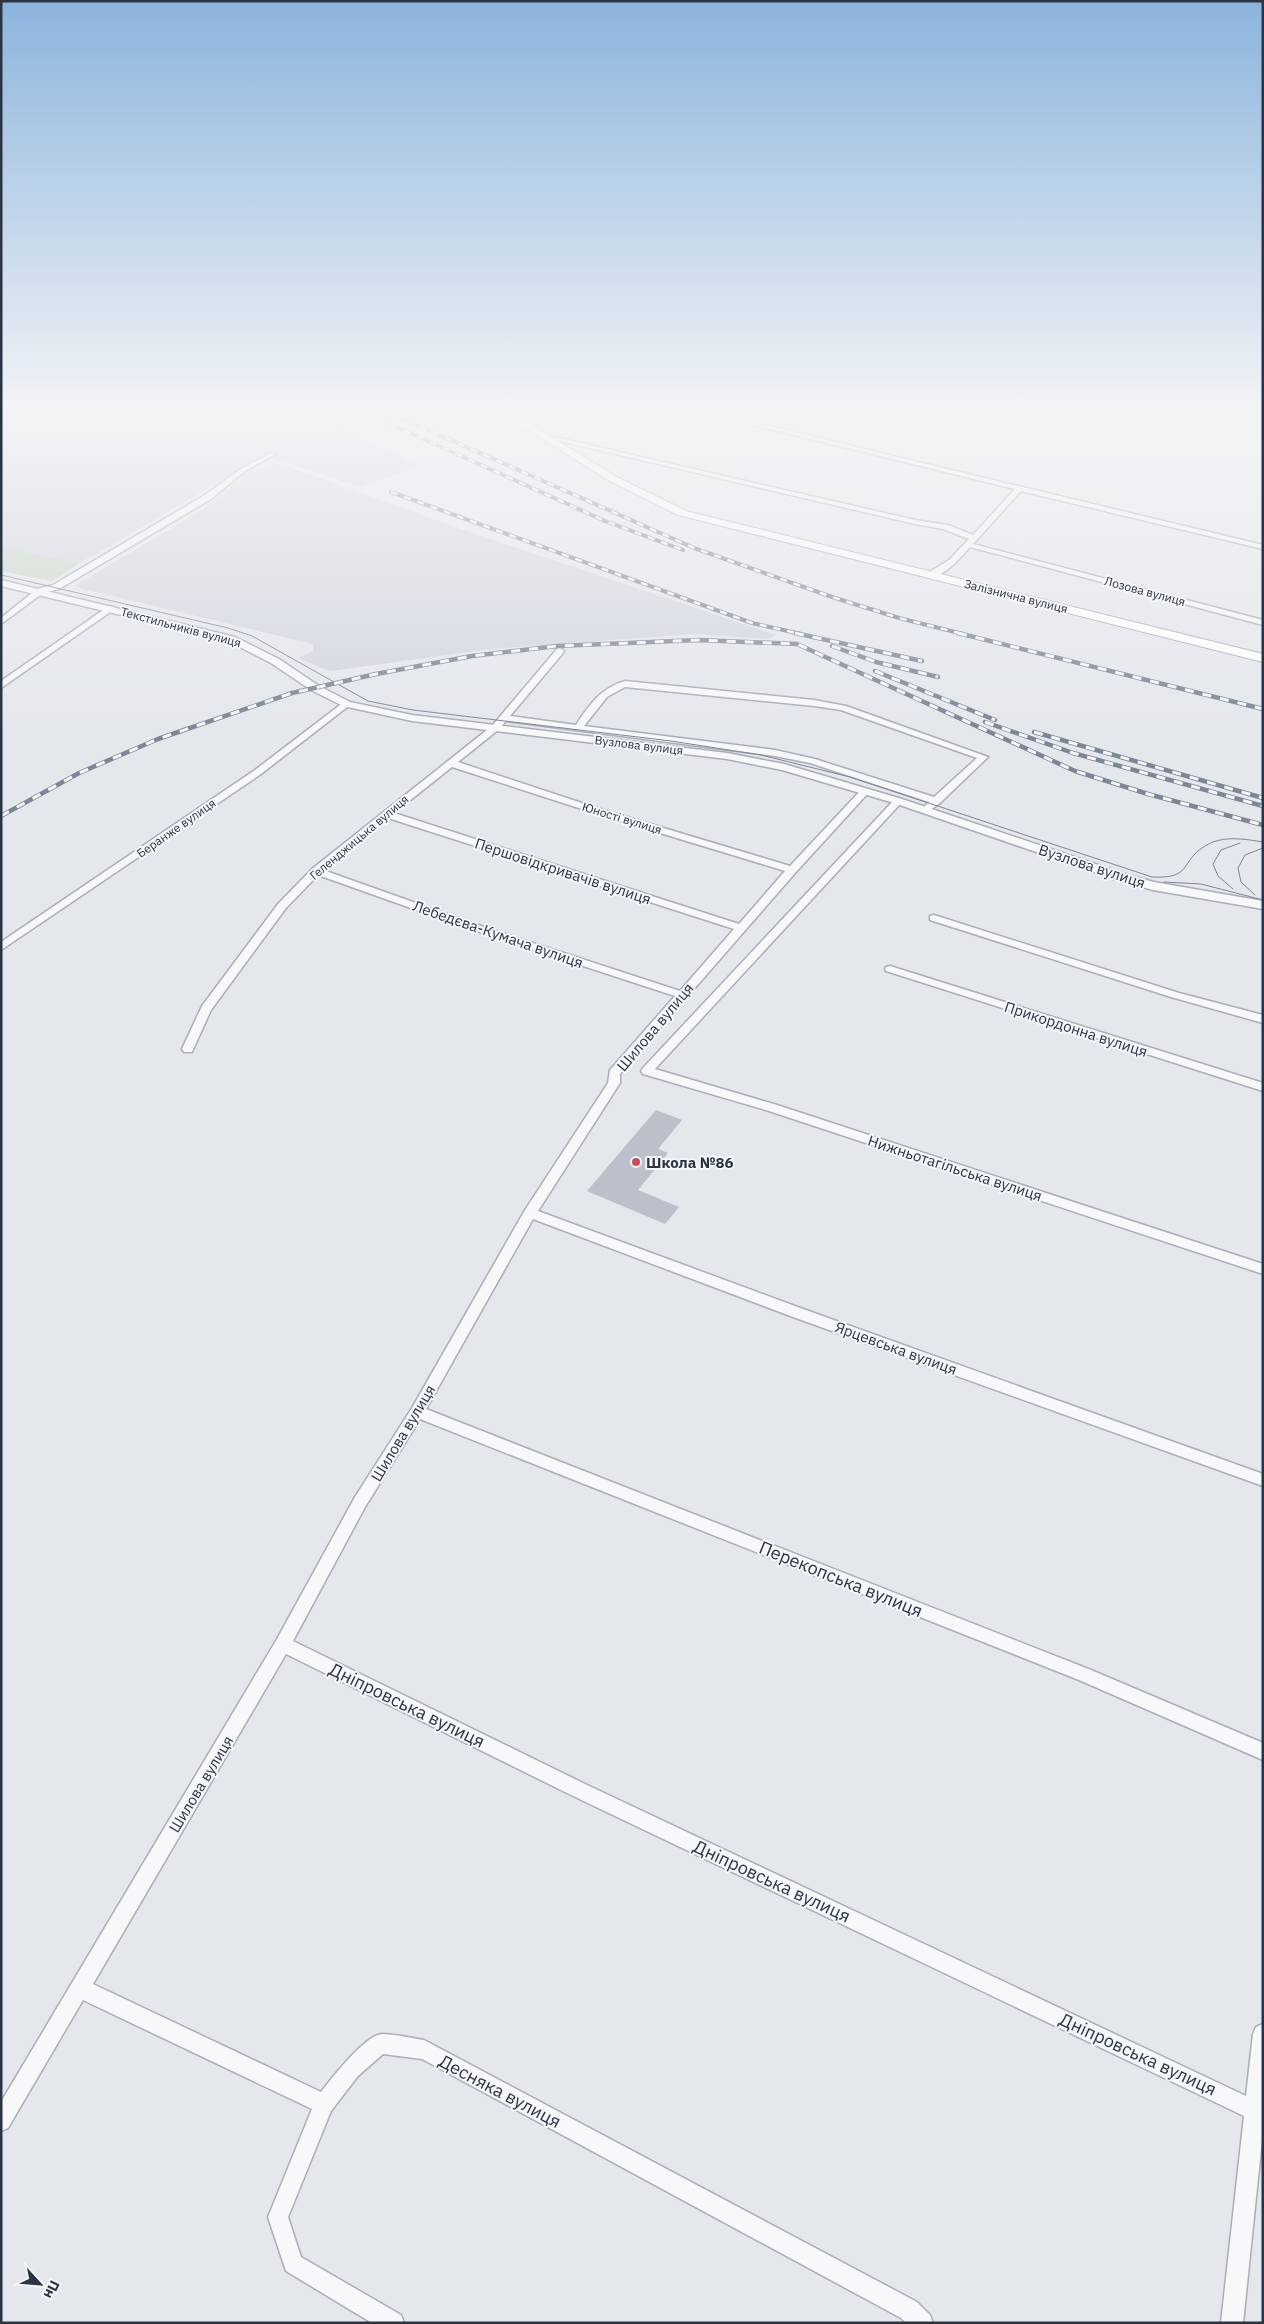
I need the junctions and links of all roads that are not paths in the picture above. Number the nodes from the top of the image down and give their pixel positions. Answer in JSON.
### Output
{"nodes":[{"id":1,"x":172,"y":517,"type":"edge"},
{"id":2,"x":700,"y":517,"type":"edge"},
{"id":3,"x":895,"y":517,"type":"edge"},
{"id":4,"x":993,"y":517,"type":"edge"},
{"id":5,"x":1139,"y":517,"type":"edge"},
{"id":6,"x":972,"y":541,"type":"junction"},
{"id":7,"x":1263,"y":547,"type":"edge"},
{"id":8,"x":931,"y":575,"type":"junction"},
{"id":9,"x":1,"y":583,"type":"edge"},
{"id":10,"x":40,"y":591,"type":"junction"},
{"id":11,"x":112,"y":608,"type":"junction"},
{"id":12,"x":1,"y":622,"type":"edge"},
{"id":13,"x":1263,"y":623,"type":"edge"},
{"id":14,"x":560,"y":651,"type":"dead end"},
{"id":15,"x":1263,"y":658,"type":"edge"},
{"id":16,"x":1,"y":684,"type":"edge"},
{"id":17,"x":347,"y":704,"type":"junction"},
{"id":18,"x":499,"y":723,"type":"junction"},
{"id":19,"x":579,"y":728,"type":"junction"},
{"id":20,"x":453,"y":764,"type":"junction"},
{"id":21,"x":865,"y":791,"type":"junction"},
{"id":22,"x":898,"y":801,"type":"junction"},
{"id":23,"x":937,"y":801,"type":"junction"},
{"id":24,"x":926,"y":810,"type":"junction"},
{"id":25,"x":386,"y":814,"type":"junction"},
{"id":26,"x":792,"y":870,"type":"junction"},
{"id":27,"x":316,"y":871,"type":"junction"},
{"id":28,"x":1263,"y":905,"type":"edge"},
{"id":29,"x":934,"y":918,"type":"dead end"},
{"id":30,"x":741,"y":928,"type":"junction"},
{"id":31,"x":1,"y":947,"type":"edge"},
{"id":32,"x":890,"y":969,"type":"dead end"},
{"id":33,"x":682,"y":995,"type":"junction"},
{"id":34,"x":1263,"y":1019,"type":"edge"},
{"id":35,"x":188,"y":1049,"type":"dead end"},
{"id":36,"x":646,"y":1071,"type":"joint"},
{"id":37,"x":1263,"y":1087,"type":"edge"},
{"id":38,"x":530,"y":1213,"type":"junction"},
{"id":39,"x":1263,"y":1269,"type":"edge"},
{"id":40,"x":417,"y":1412,"type":"junction"},
{"id":41,"x":1263,"y":1480,"type":"edge"},
{"id":42,"x":283,"y":1644,"type":"junction"},
{"id":43,"x":1263,"y":1752,"type":"edge"},
{"id":44,"x":80,"y":1988,"type":"junction"},
{"id":45,"x":1263,"y":2034,"type":"edge"},
{"id":46,"x":324,"y":2104,"type":"junction"},
{"id":47,"x":1259,"y":2112,"type":"edge"},
{"id":48,"x":1,"y":2121,"type":"edge"},
{"id":49,"x":393,"y":2323,"type":"edge"},
{"id":50,"x":922,"y":2323,"type":"edge"},
{"id":51,"x":1232,"y":2323,"type":"edge"}],
"edges":[{"from":1,"to":10,"type":"street"},
{"from":2,"to":8,"type":"main road","name":"Залізнична вулиця"},
{"from":3,"to":6,"type":"street","name":"Лозова вулиця"},
{"from":4,"to":6,"type":"street"},
{"from":5,"to":7,"type":"street"},
{"from":6,"to":8,"type":"street"},
{"from":6,"to":13,"type":"street","name":"Лозова вулиця"},
{"from":8,"to":15,"type":"main road","name":"Залізнична вулиця"},
{"from":9,"to":10,"type":"street","name":"Текстильників вулиця"},
{"from":10,"to":11,"type":"street","name":"Текстильників вулиця"},
{"from":10,"to":12,"type":"street"},
{"from":11,"to":16,"type":"street"},
{"from":11,"to":17,"type":"street","name":"Текстильників вулиця"},
{"from":14,"to":18,"type":"street","name":"Геленджицька вулиця"},
{"from":17,"to":18,"type":"street","name":"Вузлова вулиця"},
{"from":17,"to":31,"type":"street","name":"Беранже вулиця"},
{"from":18,"to":19,"type":"street"},
{"from":18,"to":20,"type":"street","name":"Геленджицька вулиця"},
{"from":18,"to":21,"type":"street","name":"Вузлова вулиця"},
{"from":19,"to":23,"type":"street"},
{"from":19,"to":23,"type":"street"},
{"from":20,"to":25,"type":"street","name":"Геленджицька вулиця"},
{"from":20,"to":26,"type":"street","name":"Юності вулиця"},
{"from":21,"to":22,"type":"street","name":"Вузлова вулиця"},
{"from":21,"to":26,"type":"street","name":"Шилова вулиця"},
{"from":22,"to":24,"type":"street","name":"Вузлова вулиця"},
{"from":22,"to":36,"type":"street","name":"Шилова вулиця"},
{"from":23,"to":24,"type":"street"},
{"from":24,"to":28,"type":"street","name":"Вузлова вулиця"},
{"from":25,"to":27,"type":"street","name":"Геленджицька вулиця"},
{"from":25,"to":30,"type":"street","name":"Першовідкривачів вулиця"},
{"from":26,"to":30,"type":"street","name":"Шилова вулиця"},
{"from":27,"to":33,"type":"street","name":"Лебедєва-Кумача вулиця"},
{"from":27,"to":35,"type":"street","name":"Геленджицька вулиця"},
{"from":29,"to":34,"type":"street"},
{"from":30,"to":33,"type":"street","name":"Шилова вулиця"},
{"from":32,"to":37,"type":"street","name":"Прикордонна вулиця"},
{"from":33,"to":38,"type":"street","name":"Шилова вулиця"},
{"from":36,"to":39,"type":"street","name":"Нижньотагільська вулиця"},
{"from":38,"to":40,"type":"street","name":"Шилова вулиця"},
{"from":38,"to":41,"type":"street","name":"Ярцевська вулиця"},
{"from":40,"to":42,"type":"street","name":"Шилова вулиця"},
{"from":40,"to":43,"type":"street","name":"Перекопська вулиця"},
{"from":42,"to":44,"type":"street","name":"Шилова вулиця"},
{"from":42,"to":47,"type":"street","name":"Дніпровська вулиця"},
{"from":44,"to":46,"type":"street"},
{"from":44,"to":48,"type":"street","name":"Шилова вулиця"},
{"from":45,"to":47,"type":"street"},
{"from":46,"to":49,"type":"street","name":"Десняка вулиця"},
{"from":46,"to":50,"type":"street","name":"Десняка вулиця"},
{"from":47,"to":51,"type":"street"}]}
